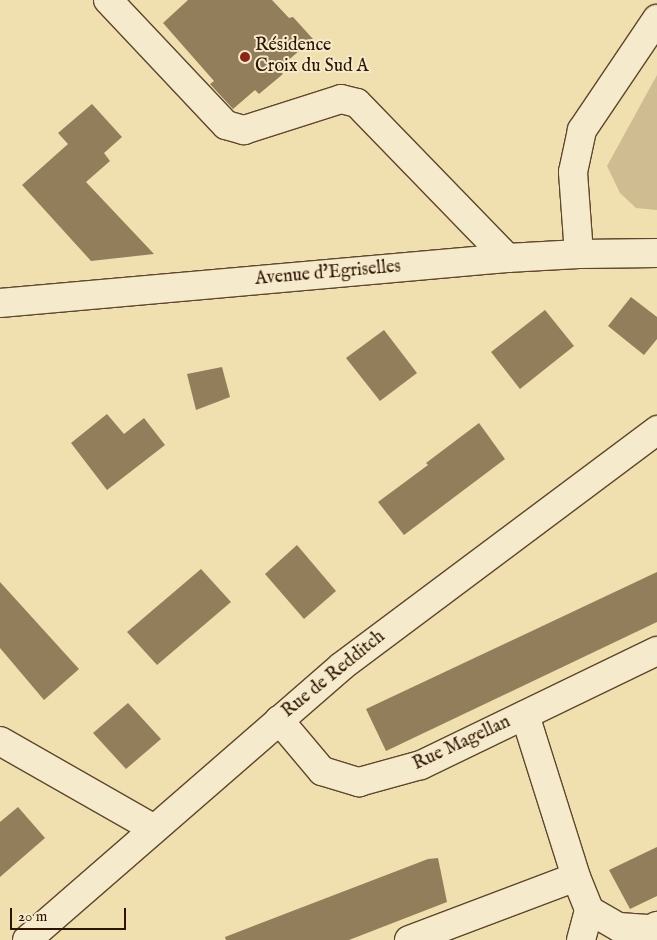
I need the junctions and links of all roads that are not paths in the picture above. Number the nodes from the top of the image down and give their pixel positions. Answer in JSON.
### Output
{"nodes":[{"id":1,"x":108,"y":0,"type":"edge"},
{"id":2,"x":657,"y":19,"type":"edge"},
{"id":3,"x":657,"y":252,"type":"edge"},
{"id":4,"x":579,"y":254,"type":"junction"},
{"id":5,"x":507,"y":258,"type":"junction"},
{"id":6,"x":0,"y":302,"type":"edge"},
{"id":7,"x":657,"y":430,"type":"edge"},
{"id":8,"x":657,"y":651,"type":"edge"},
{"id":9,"x":525,"y":715,"type":"junction"},
{"id":10,"x":279,"y":720,"type":"junction"},
{"id":11,"x":0,"y":741,"type":"edge"},
{"id":12,"x":154,"y":829,"type":"junction"},
{"id":13,"x":576,"y":877,"type":"junction"},
{"id":14,"x":589,"y":910,"type":"junction"},
{"id":15,"x":657,"y":926,"type":"edge"},
{"id":16,"x":27,"y":940,"type":"edge"},
{"id":17,"x":409,"y":940,"type":"edge"},
{"id":18,"x":582,"y":940,"type":"edge"}],
"edges":[{"from":1,"to":5,"type":"street"},
{"from":2,"to":4,"type":"street"},
{"from":3,"to":4,"type":"street","name":"Avenue d'Egriselles"},
{"from":4,"to":5,"type":"street","name":"Avenue d'Egriselles"},
{"from":5,"to":6,"type":"street","name":"Avenue d'Egriselles"},
{"from":7,"to":10,"type":"street","name":"Rue de Redditch"},
{"from":8,"to":9,"type":"street","name":"Rue Magellan"},
{"from":9,"to":10,"type":"street","name":"Rue Magellan"},
{"from":9,"to":13,"type":"street"},
{"from":10,"to":12,"type":"street","name":"Rue de Redditch"},
{"from":11,"to":12,"type":"street"},
{"from":12,"to":16,"type":"street","name":"Rue de Redditch"},
{"from":13,"to":14,"type":"street"},
{"from":13,"to":17,"type":"street"},
{"from":14,"to":15,"type":"street"},
{"from":14,"to":18,"type":"street"}]}
